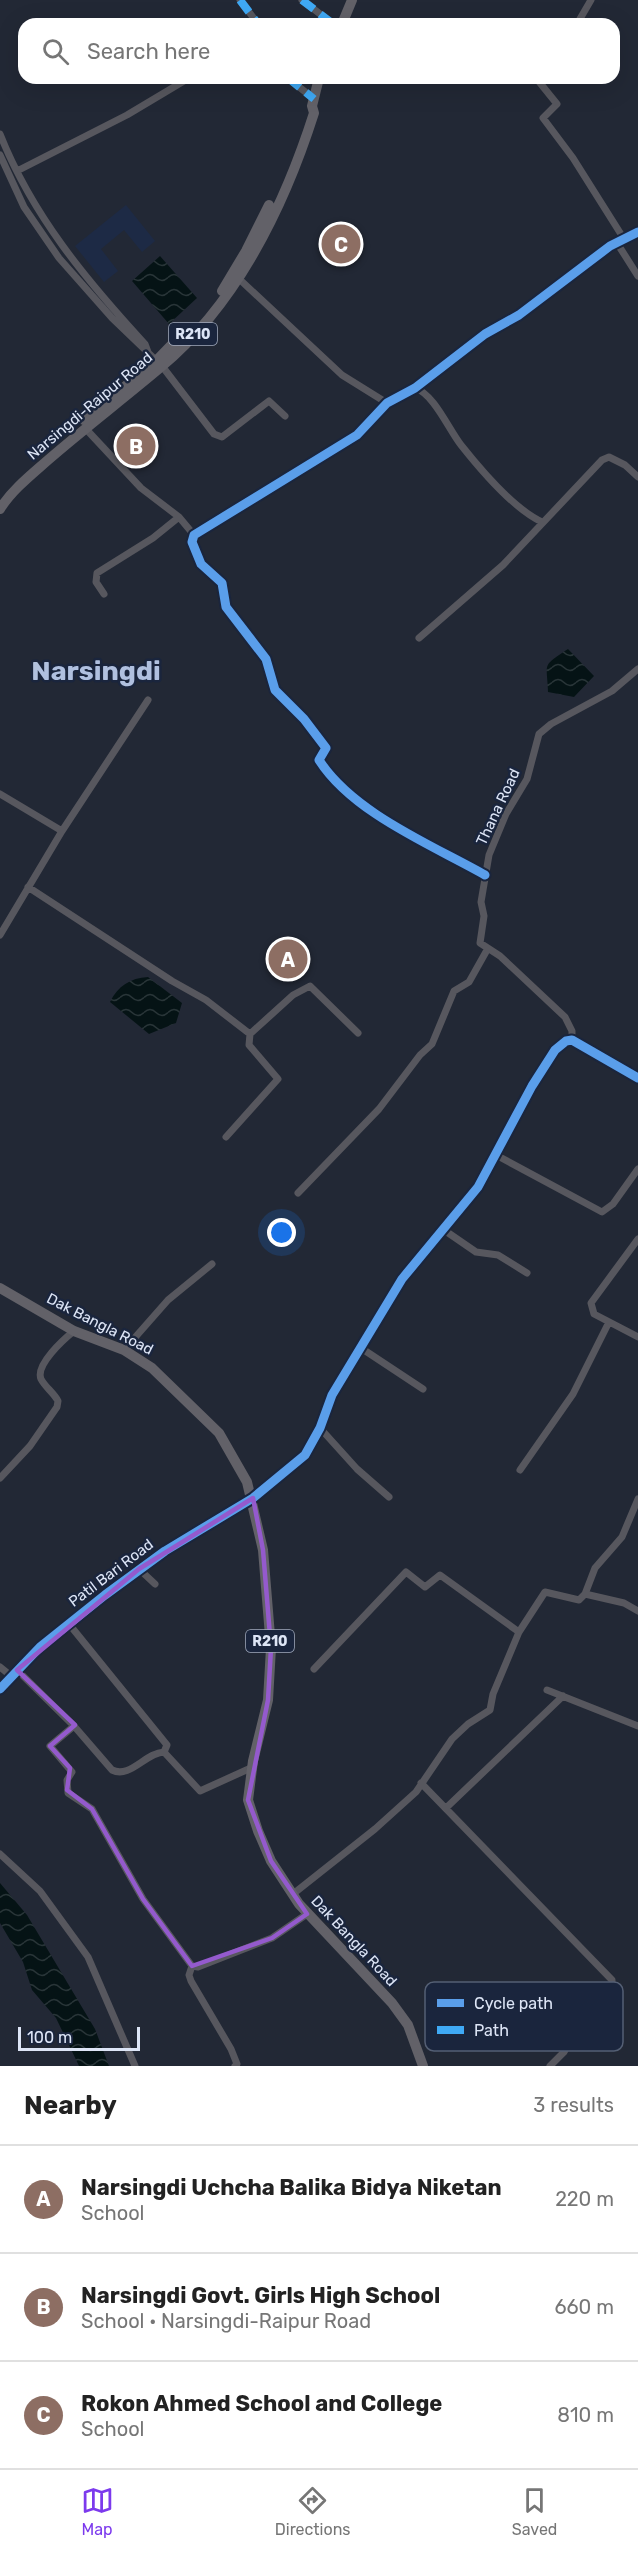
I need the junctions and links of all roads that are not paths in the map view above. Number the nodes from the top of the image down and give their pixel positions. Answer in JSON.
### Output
{"nodes":[{"id":1,"x":240,"y":0,"type":"edge"},
{"id":2,"x":302,"y":0,"type":"edge"},
{"id":3,"x":352,"y":0,"type":"edge"},
{"id":4,"x":591,"y":0,"type":"edge"},
{"id":5,"x":254,"y":18,"type":"edge"},
{"id":6,"x":325,"y":18,"type":"edge"},
{"id":7,"x":344,"y":18,"type":"edge"},
{"id":8,"x":580,"y":18,"type":"edge"},
{"id":9,"x":179,"y":84,"type":"edge"},
{"id":10,"x":294,"y":84,"type":"edge"},
{"id":11,"x":318,"y":84,"type":"edge"},
{"id":12,"x":541,"y":84,"type":"edge"},
{"id":13,"x":313,"y":102,"type":"junction"},
{"id":14,"x":0,"y":134,"type":"edge"},
{"id":15,"x":0,"y":155,"type":"edge"},
{"id":16,"x":17,"y":171,"type":"junction"},
{"id":17,"x":638,"y":232,"type":"edge"},
{"id":18,"x":624,"y":239,"type":"junction"},
{"id":19,"x":617,"y":243,"type":"junction"},
{"id":20,"x":236,"y":276,"type":"junction"},
{"id":21,"x":638,"y":276,"type":"edge"},
{"id":22,"x":148,"y":352,"type":"junction"},
{"id":23,"x":159,"y":364,"type":"junction"},
{"id":24,"x":415,"y":388,"type":"junction"},
{"id":25,"x":387,"y":403,"type":"junction"},
{"id":26,"x":285,"y":416,"type":"dead end"},
{"id":27,"x":86,"y":428,"type":"junction"},
{"id":28,"x":638,"y":477,"type":"edge"},
{"id":29,"x":1,"y":500,"type":"edge"},
{"id":30,"x":179,"y":517,"type":"junction"},
{"id":31,"x":542,"y":522,"type":"junction"},
{"id":32,"x":194,"y":535,"type":"junction"},
{"id":33,"x":104,"y":594,"type":"dead end"},
{"id":34,"x":418,"y":638,"type":"dead end"},
{"id":35,"x":638,"y":669,"type":"edge"},
{"id":36,"x":148,"y":700,"type":"dead end"},
{"id":37,"x":0,"y":794,"type":"edge"},
{"id":38,"x":62,"y":831,"type":"junction"},
{"id":39,"x":485,"y":875,"type":"junction"},
{"id":40,"x":28,"y":887,"type":"junction"},
{"id":41,"x":0,"y":935,"type":"edge"},
{"id":42,"x":487,"y":950,"type":"junction"},
{"id":43,"x":358,"y":1033,"type":"dead end"},
{"id":44,"x":250,"y":1034,"type":"junction"},
{"id":45,"x":572,"y":1040,"type":"junction"},
{"id":46,"x":638,"y":1078,"type":"edge"},
{"id":47,"x":226,"y":1137,"type":"dead end"},
{"id":48,"x":496,"y":1155,"type":"junction"},
{"id":49,"x":638,"y":1169,"type":"edge"},
{"id":50,"x":298,"y":1192,"type":"dead end"},
{"id":51,"x":444,"y":1230,"type":"junction"},
{"id":52,"x":638,"y":1239,"type":"edge"},
{"id":53,"x":212,"y":1264,"type":"dead end"},
{"id":54,"x":527,"y":1273,"type":"dead end"},
{"id":55,"x":0,"y":1288,"type":"edge"},
{"id":56,"x":608,"y":1324,"type":"junction"},
{"id":57,"x":74,"y":1330,"type":"junction"},
{"id":58,"x":638,"y":1338,"type":"edge"},
{"id":59,"x":361,"y":1348,"type":"junction"},
{"id":60,"x":124,"y":1350,"type":"junction"},
{"id":61,"x":423,"y":1389,"type":"dead end"},
{"id":62,"x":321,"y":1428,"type":"junction"},
{"id":63,"x":520,"y":1470,"type":"dead end"},
{"id":64,"x":0,"y":1478,"type":"edge"},
{"id":65,"x":389,"y":1497,"type":"dead end"},
{"id":66,"x":253,"y":1498,"type":"junction"},
{"id":67,"x":638,"y":1499,"type":"edge"},
{"id":68,"x":139,"y":1569,"type":"junction"},
{"id":69,"x":156,"y":1584,"type":"dead end"},
{"id":70,"x":585,"y":1594,"type":"junction"},
{"id":71,"x":638,"y":1611,"type":"edge"},
{"id":72,"x":69,"y":1624,"type":"junction"},
{"id":73,"x":519,"y":1632,"type":"junction"},
{"id":74,"x":0,"y":1667,"type":"edge"},
{"id":75,"x":314,"y":1669,"type":"dead end"},
{"id":76,"x":16,"y":1670,"type":"junction"},
{"id":77,"x":10,"y":1676,"type":"junction"},
{"id":78,"x":0,"y":1689,"type":"edge"},
{"id":79,"x":547,"y":1690,"type":"dead end"},
{"id":80,"x":563,"y":1696,"type":"junction"},
{"id":81,"x":74,"y":1726,"type":"junction"},
{"id":82,"x":638,"y":1726,"type":"edge"},
{"id":83,"x":164,"y":1752,"type":"junction"},
{"id":84,"x":253,"y":1767,"type":"junction"},
{"id":85,"x":421,"y":1783,"type":"junction"},
{"id":86,"x":446,"y":1808,"type":"junction"},
{"id":87,"x":0,"y":1854,"type":"edge"},
{"id":88,"x":293,"y":1894,"type":"junction"},
{"id":89,"x":307,"y":1914,"type":"junction"},
{"id":90,"x":192,"y":1966,"type":"junction"},
{"id":91,"x":612,"y":1982,"type":"edge"},
{"id":92,"x":565,"y":2051,"type":"edge"},
{"id":93,"x":135,"y":2066,"type":"edge"},
{"id":94,"x":235,"y":2066,"type":"edge"},
{"id":95,"x":423,"y":2066,"type":"edge"},
{"id":96,"x":550,"y":2066,"type":"edge"}],
"edges":[{"from":1,"to":5,"type":"street"},
{"from":2,"to":6,"type":"street"},
{"from":3,"to":7,"type":"main road"},
{"from":4,"to":8,"type":"street"},
{"from":9,"to":16,"type":"street"},
{"from":10,"to":13,"type":"street"},
{"from":11,"to":13,"type":"main road","name":"Narsingdi-Raipur Road","number":"R210"},
{"from":12,"to":18,"type":"street"},
{"from":13,"to":20,"type":"main road","name":"Narsingdi-Raipur Road","number":"R210"},
{"from":14,"to":16,"type":"street"},
{"from":15,"to":22,"type":"street"},
{"from":16,"to":22,"type":"street"},
{"from":17,"to":18,"type":"street"},
{"from":18,"to":19,"type":"street"},
{"from":19,"to":21,"type":"street"},
{"from":19,"to":24,"type":"street"},
{"from":20,"to":23,"type":"main road","name":"Narsingdi-Raipur Road","number":"R210"},
{"from":20,"to":25,"type":"street"},
{"from":22,"to":23,"type":"street"},
{"from":23,"to":26,"type":"street"},
{"from":23,"to":27,"type":"main road","name":"Narsingdi-Raipur Road","number":"R210"},
{"from":23,"to":29,"type":"main road","name":"Narsingdi-Raipur Road","number":"R210"},
{"from":24,"to":25,"type":"street"},
{"from":24,"to":31,"type":"street"},
{"from":25,"to":32,"type":"street"},
{"from":27,"to":29,"type":"main road","name":"Narsingdi-Raipur Road","number":"R210"},
{"from":27,"to":30,"type":"street"},
{"from":28,"to":31,"type":"street"},
{"from":30,"to":32,"type":"street"},
{"from":30,"to":33,"type":"street"},
{"from":31,"to":34,"type":"street"},
{"from":32,"to":39,"type":"street"},
{"from":35,"to":39,"type":"street","name":"Thana Road"},
{"from":36,"to":38,"type":"street"},
{"from":37,"to":38,"type":"street"},
{"from":38,"to":40,"type":"street"},
{"from":39,"to":42,"type":"street","name":"Thana Road"},
{"from":40,"to":41,"type":"street"},
{"from":40,"to":44,"type":"street"},
{"from":42,"to":45,"type":"street"},
{"from":42,"to":50,"type":"street"},
{"from":43,"to":44,"type":"street"},
{"from":44,"to":47,"type":"street"},
{"from":45,"to":46,"type":"street"},
{"from":45,"to":48,"type":"street","name":"Patil Bari Road"},
{"from":48,"to":49,"type":"street"},
{"from":48,"to":51,"type":"street","name":"Patil Bari Road"},
{"from":51,"to":54,"type":"street"},
{"from":51,"to":59,"type":"street","name":"Patil Bari Road"},
{"from":52,"to":56,"type":"street"},
{"from":53,"to":60,"type":"street"},
{"from":55,"to":57,"type":"main road","name":"Dak Bangla Road","number":"R210"},
{"from":56,"to":58,"type":"street"},
{"from":56,"to":63,"type":"street"},
{"from":57,"to":60,"type":"main road","name":"Dak Bangla Road","number":"R210"},
{"from":57,"to":64,"type":"street"},
{"from":59,"to":61,"type":"street"},
{"from":59,"to":62,"type":"street","name":"Patil Bari Road"},
{"from":60,"to":66,"type":"main road","name":"Dak Bangla Road","number":"R210"},
{"from":62,"to":65,"type":"street"},
{"from":62,"to":66,"type":"street","name":"Patil Bari Road"},
{"from":66,"to":68,"type":"street","name":"Patil Bari Road"},
{"from":66,"to":84,"type":"main road","name":"Dak Bangla Road","number":"R210"},
{"from":67,"to":70,"type":"street"},
{"from":68,"to":69,"type":"street"},
{"from":68,"to":72,"type":"street","name":"Patil Bari Road"},
{"from":70,"to":71,"type":"street"},
{"from":70,"to":73,"type":"street"},
{"from":72,"to":76,"type":"street","name":"Patil Bari Road"},
{"from":72,"to":83,"type":"street"},
{"from":73,"to":75,"type":"street"},
{"from":73,"to":85,"type":"street"},
{"from":74,"to":77,"type":"street"},
{"from":76,"to":77,"type":"street","name":"Patil Bari Road"},
{"from":76,"to":81,"type":"street"},
{"from":77,"to":78,"type":"street","name":"Patil Bari Road"},
{"from":79,"to":80,"type":"street"},
{"from":80,"to":82,"type":"street"},
{"from":80,"to":86,"type":"street"},
{"from":81,"to":83,"type":"street"},
{"from":81,"to":90,"type":"street"},
{"from":83,"to":84,"type":"street"},
{"from":84,"to":88,"type":"main road","name":"Dak Bangla Road","number":"R210"},
{"from":85,"to":86,"type":"street"},
{"from":85,"to":88,"type":"street"},
{"from":86,"to":91,"type":"street"},
{"from":87,"to":93,"type":"street"},
{"from":88,"to":89,"type":"main road","name":"Dak Bangla Road","number":"R210"},
{"from":89,"to":90,"type":"street"},
{"from":89,"to":95,"type":"main road","name":"Dak Bangla Road","number":"R210"},
{"from":90,"to":94,"type":"street"},
{"from":92,"to":96,"type":"street"}]}
